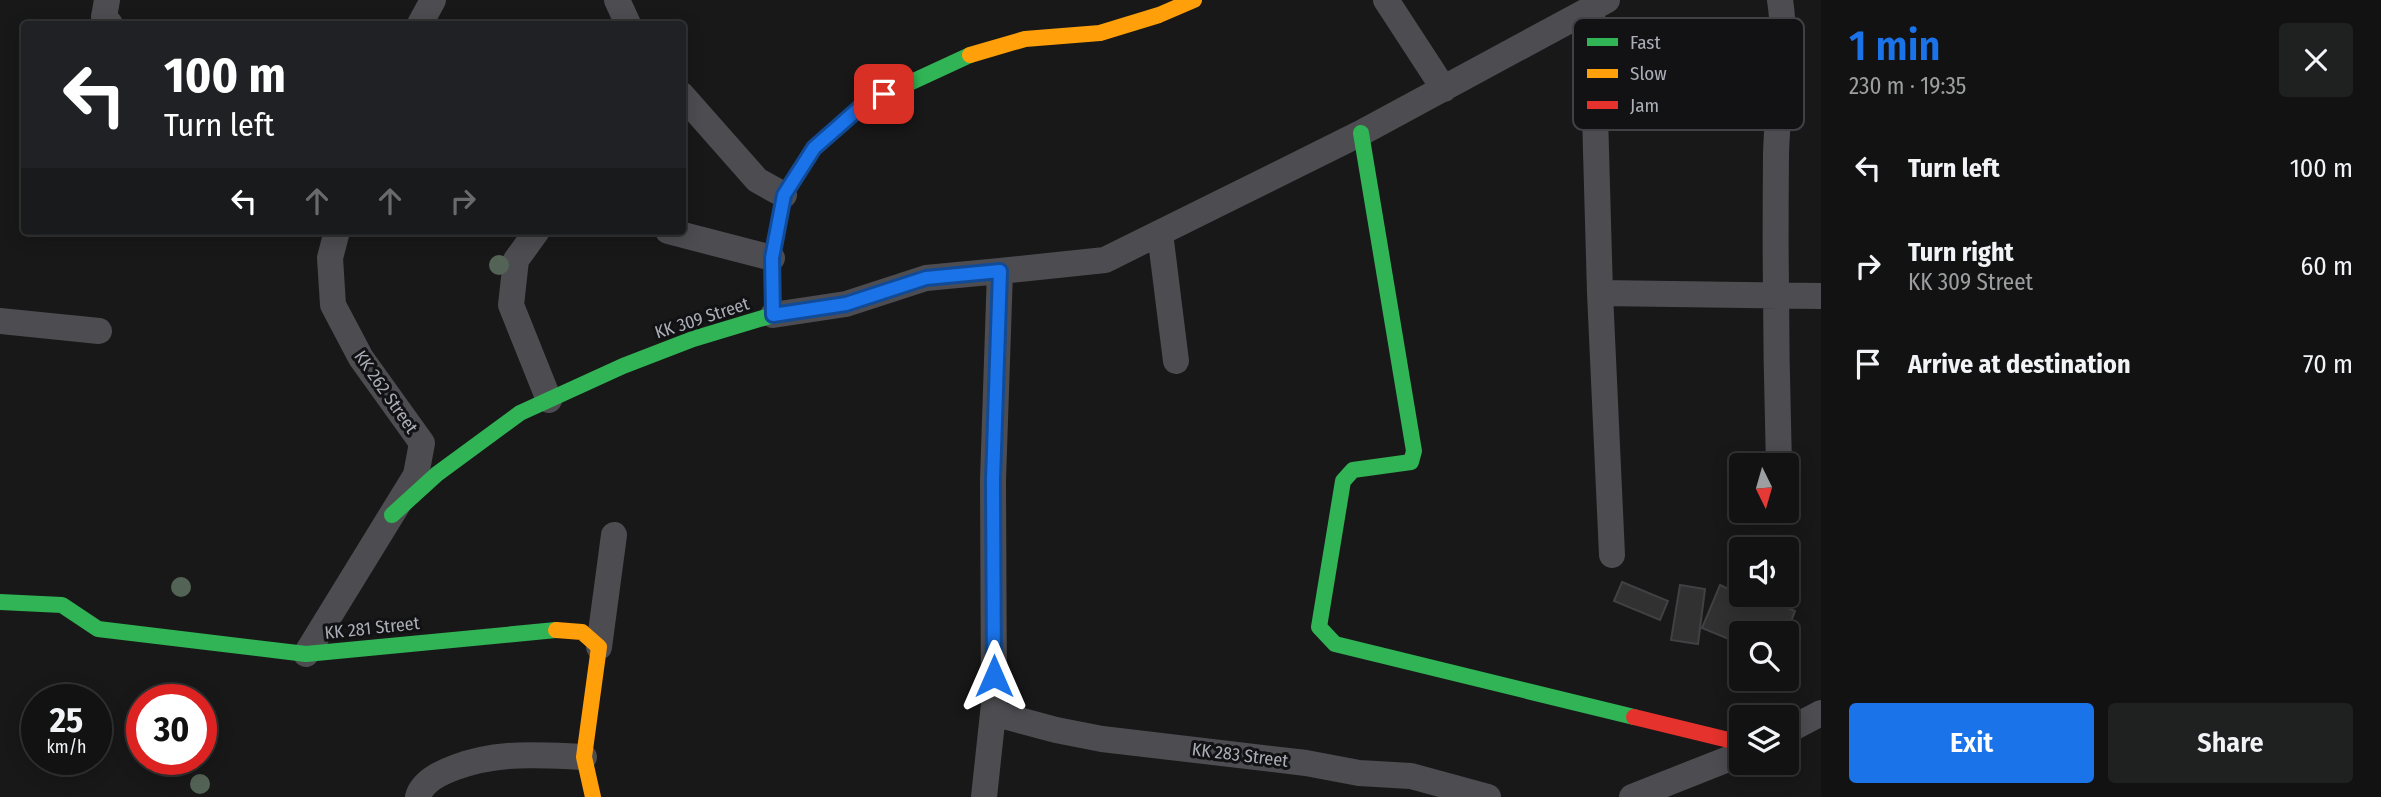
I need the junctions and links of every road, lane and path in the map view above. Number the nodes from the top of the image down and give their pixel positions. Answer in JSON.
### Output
{"nodes":[{"id":1,"x":107,"y":0,"type":"edge"},
{"id":2,"x":433,"y":0,"type":"edge"},
{"id":3,"x":617,"y":0,"type":"edge"},
{"id":4,"x":1194,"y":0,"type":"edge"},
{"id":5,"x":1386,"y":0,"type":"edge"},
{"id":6,"x":1780,"y":0,"type":"edge"},
{"id":7,"x":1600,"y":4,"type":"edge"},
{"id":8,"x":1574,"y":18,"type":"edge"},
{"id":9,"x":1783,"y":18,"type":"edge"},
{"id":10,"x":1573,"y":19,"type":"edge"},
{"id":11,"x":107,"y":21,"type":"edge"},
{"id":12,"x":422,"y":21,"type":"edge"},
{"id":13,"x":627,"y":21,"type":"edge"},
{"id":14,"x":1444,"y":89,"type":"junction"},
{"id":15,"x":686,"y":100,"type":"edge"},
{"id":16,"x":1600,"y":130,"type":"edge"},
{"id":17,"x":1778,"y":130,"type":"edge"},
{"id":18,"x":1361,"y":133,"type":"junction"},
{"id":19,"x":784,"y":195,"type":"junction"},
{"id":20,"x":1160,"y":233,"type":"junction"},
{"id":21,"x":336,"y":235,"type":"edge"},
{"id":22,"x":534,"y":235,"type":"edge"},
{"id":23,"x":683,"y":235,"type":"edge"},
{"id":24,"x":772,"y":258,"type":"junction"},
{"id":25,"x":1000,"y":271,"type":"junction"},
{"id":26,"x":1600,"y":293,"type":"junction"},
{"id":27,"x":1774,"y":295,"type":"junction"},
{"id":28,"x":1821,"y":296,"type":"edge"},
{"id":29,"x":773,"y":315,"type":"junction"},
{"id":30,"x":0,"y":321,"type":"edge"},
{"id":31,"x":99,"y":331,"type":"dead end"},
{"id":32,"x":1176,"y":361,"type":"dead end"},
{"id":33,"x":549,"y":400,"type":"junction"},
{"id":34,"x":1779,"y":453,"type":"edge"},
{"id":35,"x":391,"y":515,"type":"junction"},
{"id":36,"x":614,"y":535,"type":"dead end"},
{"id":37,"x":1612,"y":555,"type":"dead end"},
{"id":38,"x":0,"y":601,"type":"edge"},
{"id":39,"x":599,"y":647,"type":"junction"},
{"id":40,"x":306,"y":654,"type":"junction"},
{"id":41,"x":993,"y":713,"type":"junction"},
{"id":42,"x":1821,"y":713,"type":"edge"},
{"id":43,"x":1799,"y":725,"type":"edge"},
{"id":44,"x":1729,"y":740,"type":"edge"},
{"id":45,"x":584,"y":757,"type":"junction"},
{"id":46,"x":1729,"y":759,"type":"edge"},
{"id":47,"x":418,"y":797,"type":"edge"},
{"id":48,"x":593,"y":797,"type":"edge"},
{"id":49,"x":984,"y":797,"type":"edge"},
{"id":50,"x":1488,"y":797,"type":"edge"},
{"id":51,"x":1632,"y":797,"type":"edge"}],
"edges":[{"from":1,"to":11,"type":"street"},
{"from":2,"to":12,"type":"street"},
{"from":3,"to":13,"type":"street"},
{"from":4,"to":19,"type":"street","name":"KK 309 Street"},
{"from":5,"to":14,"type":"street"},
{"from":6,"to":9,"type":"street"},
{"from":7,"to":8,"type":"street"},
{"from":10,"to":14,"type":"street"},
{"from":14,"to":18,"type":"street"},
{"from":15,"to":19,"type":"street"},
{"from":16,"to":26,"type":"street"},
{"from":17,"to":27,"type":"street"},
{"from":18,"to":20,"type":"street"},
{"from":18,"to":44,"type":"street"},
{"from":19,"to":24,"type":"street","name":"KK 309 Street"},
{"from":20,"to":25,"type":"street"},
{"from":20,"to":32,"type":"street"},
{"from":21,"to":35,"type":"street","name":"KK 262 Street"},
{"from":22,"to":33,"type":"street"},
{"from":23,"to":24,"type":"street"},
{"from":24,"to":29,"type":"street","name":"KK 309 Street"},
{"from":25,"to":29,"type":"street"},
{"from":25,"to":41,"type":"street"},
{"from":26,"to":27,"type":"street"},
{"from":26,"to":37,"type":"street"},
{"from":27,"to":28,"type":"street"},
{"from":27,"to":34,"type":"street"},
{"from":29,"to":33,"type":"street","name":"KK 309 Street"},
{"from":30,"to":31,"type":"street"},
{"from":33,"to":35,"type":"street","name":"KK 309 Street"},
{"from":35,"to":40,"type":"street","name":"KK 262 Street"},
{"from":36,"to":39,"type":"street"},
{"from":38,"to":40,"type":"street","name":"KK 281 Street"},
{"from":39,"to":40,"type":"street","name":"KK 281 Street"},
{"from":39,"to":45,"type":"street"},
{"from":41,"to":49,"type":"street"},
{"from":41,"to":50,"type":"street","name":"KK 283 Street"},
{"from":42,"to":43,"type":"street"},
{"from":45,"to":47,"type":"street"},
{"from":45,"to":48,"type":"street"},
{"from":46,"to":51,"type":"street"}]}
